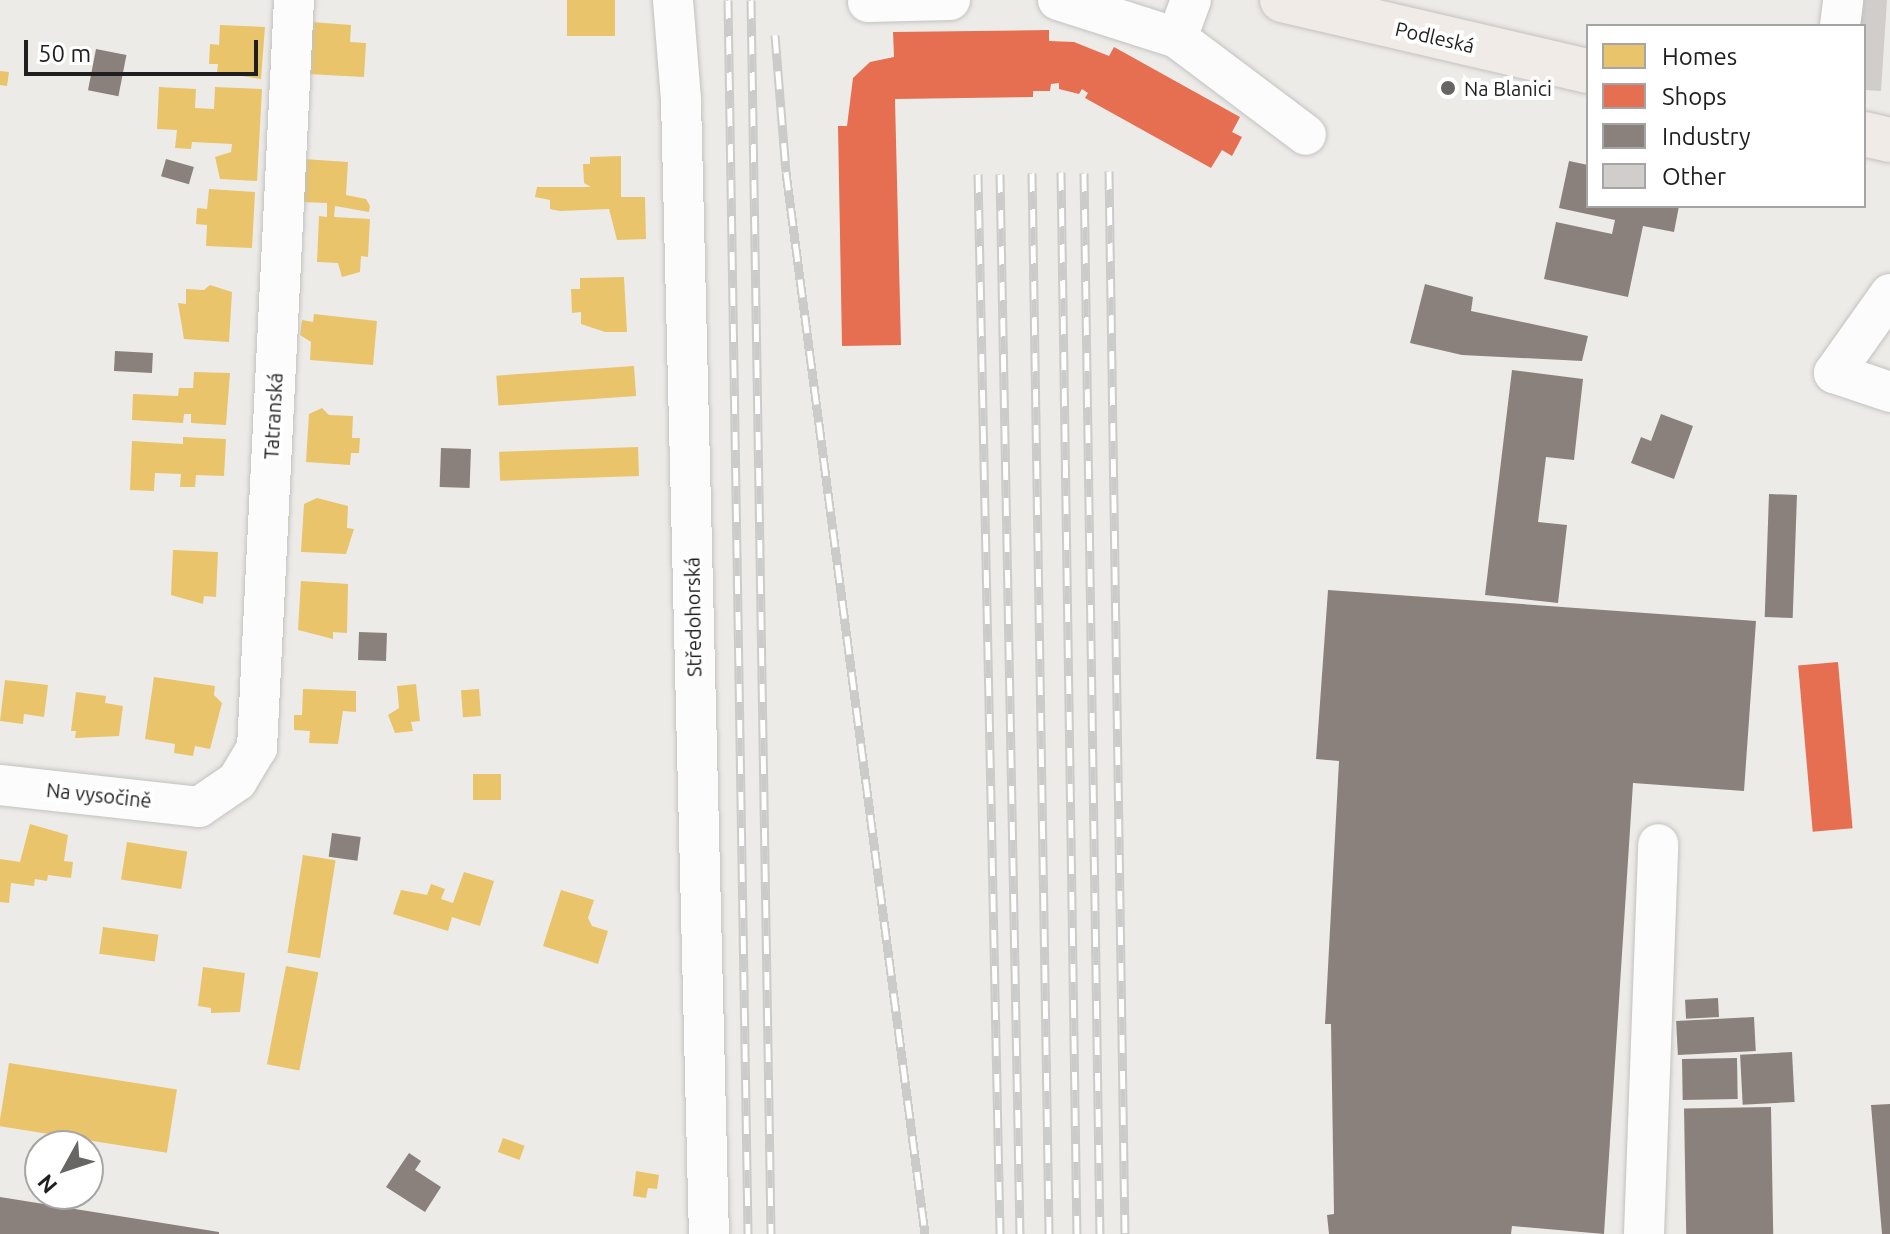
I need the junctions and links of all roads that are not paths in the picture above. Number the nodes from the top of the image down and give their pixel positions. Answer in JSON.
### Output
{"nodes":[{"id":1,"x":294,"y":0,"type":"edge"},
{"id":2,"x":673,"y":0,"type":"edge"},
{"id":3,"x":950,"y":0,"type":"edge"},
{"id":4,"x":1058,"y":0,"type":"edge"},
{"id":5,"x":1191,"y":0,"type":"edge"},
{"id":6,"x":1282,"y":0,"type":"edge"},
{"id":7,"x":1843,"y":0,"type":"edge"},
{"id":8,"x":868,"y":2,"type":"edge"},
{"id":9,"x":1840,"y":24,"type":"edge"},
{"id":10,"x":1177,"y":38,"type":"junction"},
{"id":11,"x":1586,"y":71,"type":"edge"},
{"id":12,"x":1866,"y":134,"type":"edge"},
{"id":13,"x":1306,"y":135,"type":"dead end"},
{"id":14,"x":1890,"y":140,"type":"edge"},
{"id":15,"x":1890,"y":294,"type":"edge"},
{"id":16,"x":1890,"y":392,"type":"edge"},
{"id":17,"x":0,"y":785,"type":"edge"},
{"id":18,"x":199,"y":807,"type":"joint"},
{"id":19,"x":1658,"y":844,"type":"dead end"},
{"id":20,"x":709,"y":1234,"type":"edge"},
{"id":21,"x":1644,"y":1234,"type":"edge"}],
"edges":[{"from":1,"to":18,"type":"street","name":"Tatranská"},
{"from":2,"to":20,"type":"street","name":"Středohorská"},
{"from":3,"to":8,"type":"street"},
{"from":4,"to":10,"type":"street"},
{"from":5,"to":10,"type":"street"},
{"from":6,"to":11,"type":"main road","name":"Podleská"},
{"from":7,"to":9,"type":"street"},
{"from":10,"to":13,"type":"street"},
{"from":12,"to":14,"type":"main road"},
{"from":15,"to":16,"type":"street"},
{"from":17,"to":18,"type":"street","name":"Na vysočině"},
{"from":19,"to":21,"type":"street"}]}
